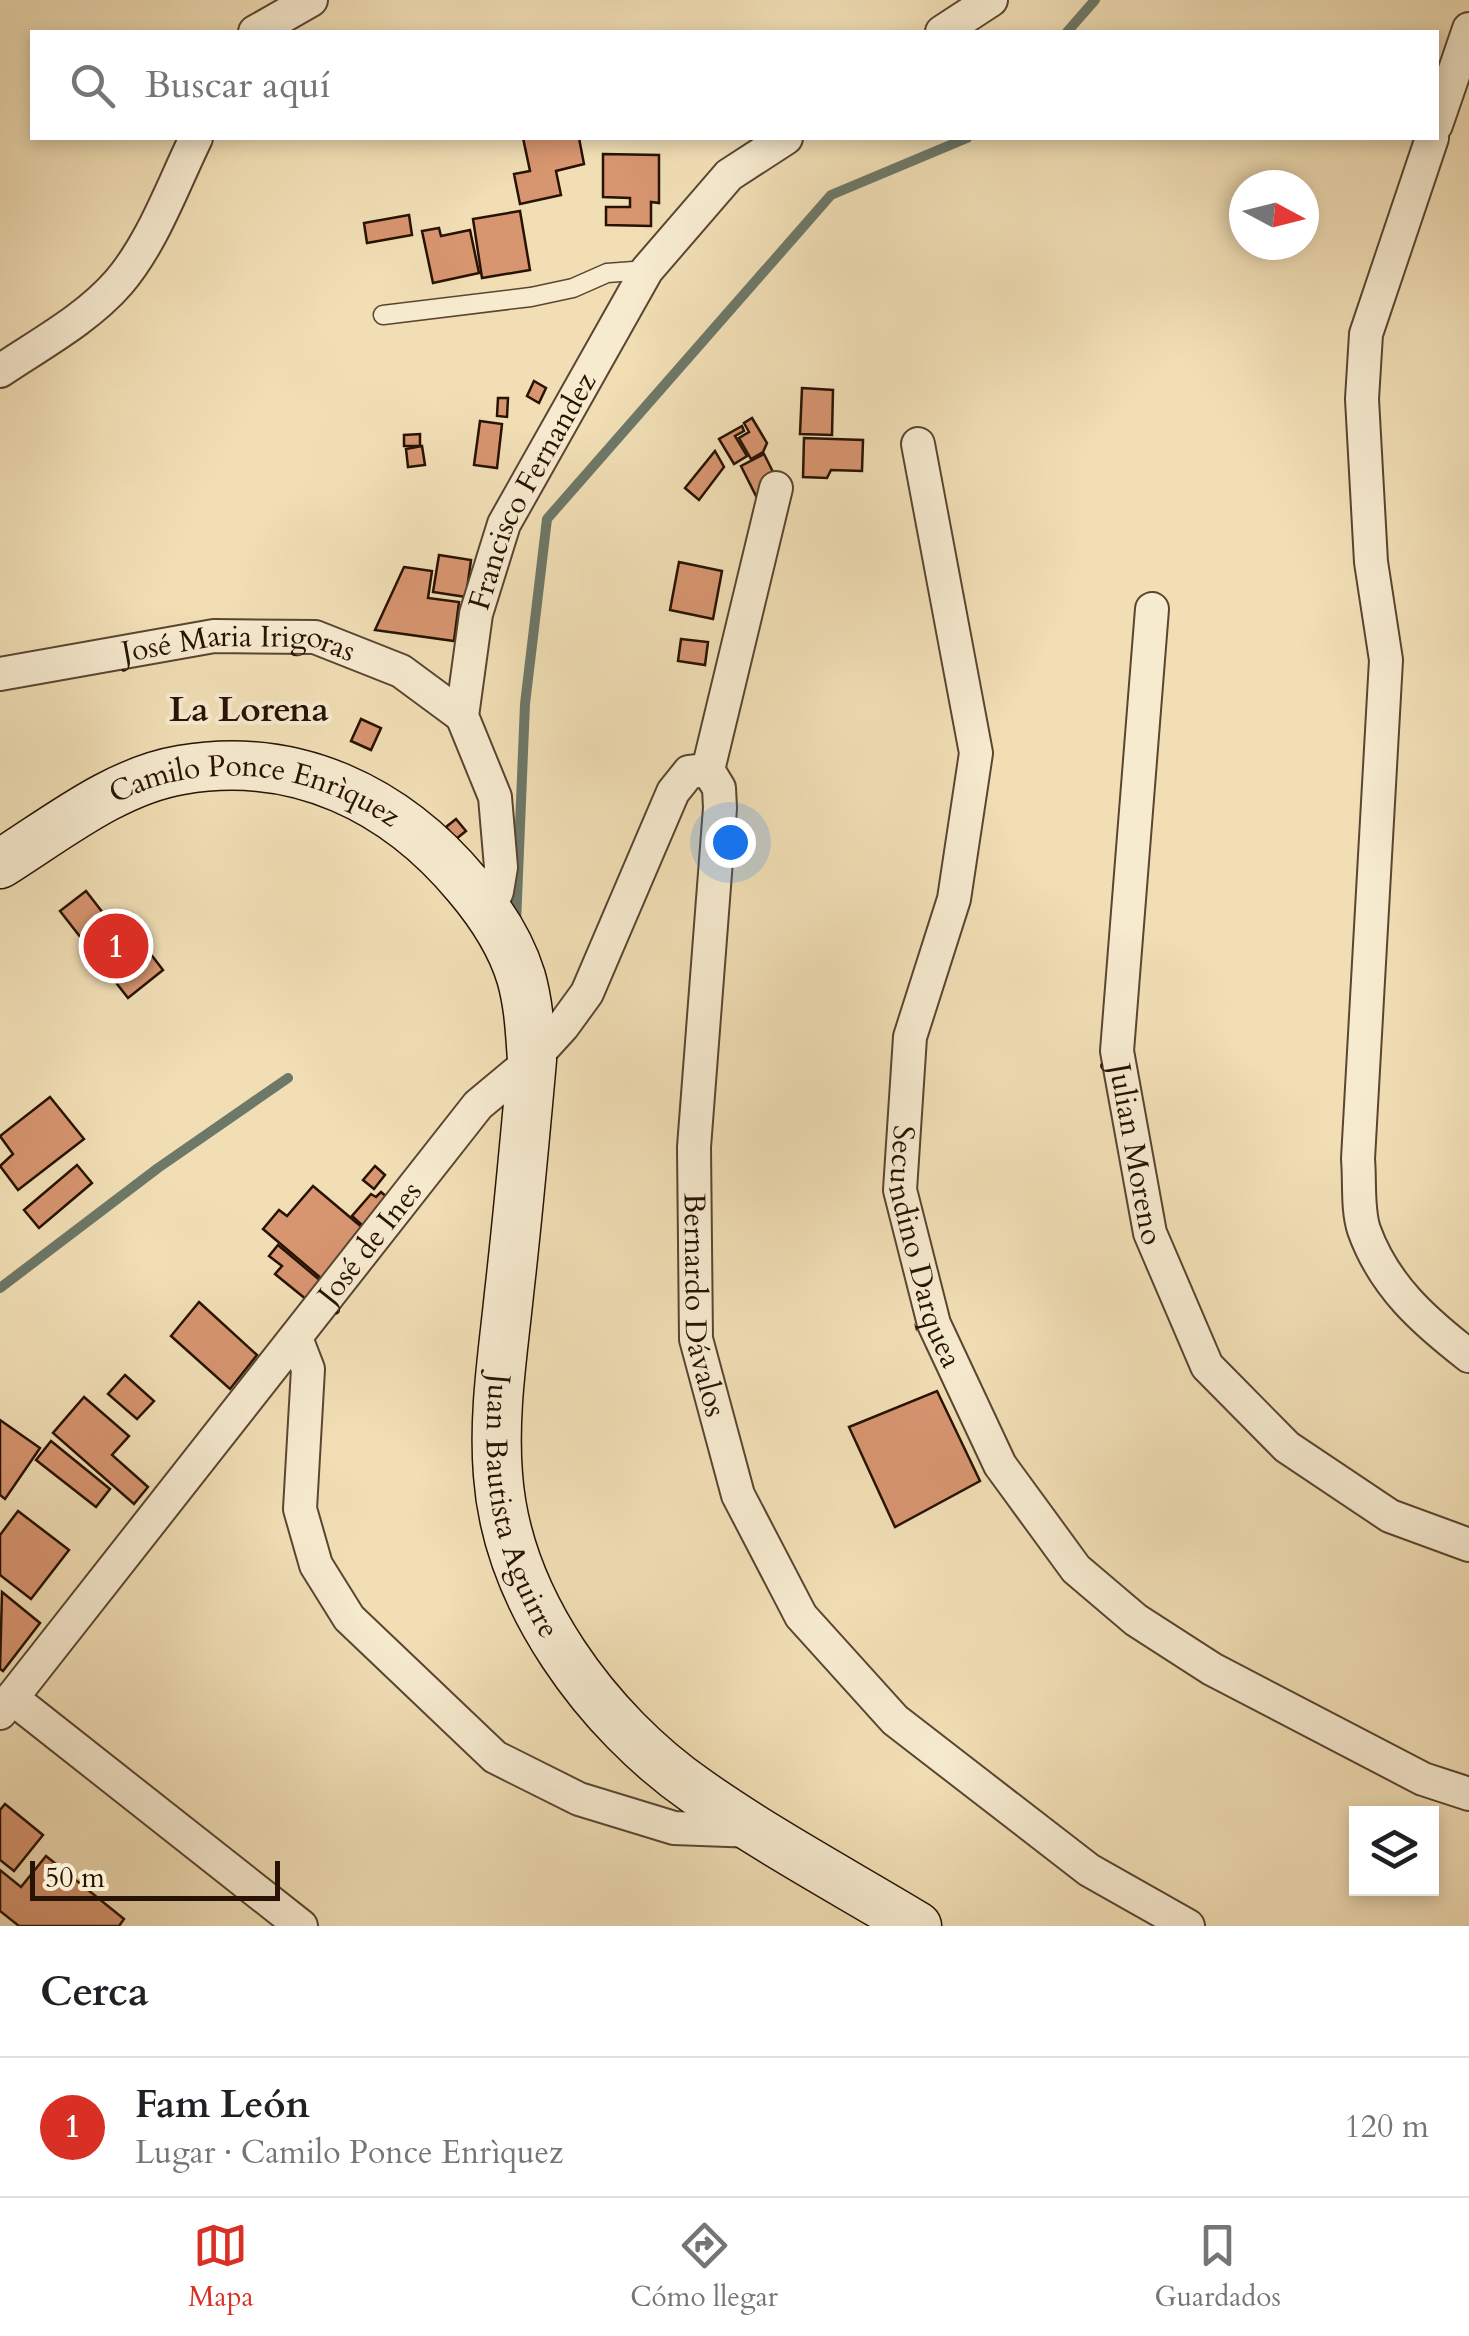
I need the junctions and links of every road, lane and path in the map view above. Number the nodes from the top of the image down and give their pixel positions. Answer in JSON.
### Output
{"nodes":[{"id":1,"x":311,"y":0,"type":"edge"},
{"id":2,"x":991,"y":0,"type":"edge"},
{"id":3,"x":258,"y":30,"type":"edge"},
{"id":4,"x":945,"y":30,"type":"edge"},
{"id":5,"x":1469,"y":30,"type":"edge"},
{"id":6,"x":1439,"y":116,"type":"edge"},
{"id":7,"x":195,"y":140,"type":"edge"},
{"id":8,"x":783,"y":140,"type":"edge"},
{"id":9,"x":1431,"y":140,"type":"edge"},
{"id":10,"x":647,"y":270,"type":"junction"},
{"id":11,"x":382,"y":315,"type":"dead end"},
{"id":12,"x":0,"y":371,"type":"edge"},
{"id":13,"x":918,"y":444,"type":"dead end"},
{"id":14,"x":776,"y":488,"type":"dead end"},
{"id":15,"x":1152,"y":610,"type":"dead end"},
{"id":16,"x":0,"y":674,"type":"edge"},
{"id":17,"x":462,"y":716,"type":"junction"},
{"id":18,"x":708,"y":770,"type":"junction"},
{"id":19,"x":0,"y":864,"type":"edge"},
{"id":20,"x":489,"y":911,"type":"junction"},
{"id":21,"x":532,"y":1060,"type":"junction"},
{"id":22,"x":296,"y":1338,"type":"junction"},
{"id":23,"x":1469,"y":1356,"type":"edge"},
{"id":24,"x":1469,"y":1546,"type":"edge"},
{"id":25,"x":6,"y":1705,"type":"edge"},
{"id":26,"x":1469,"y":1794,"type":"edge"},
{"id":27,"x":762,"y":1832,"type":"junction"},
{"id":28,"x":301,"y":1926,"type":"edge"},
{"id":29,"x":917,"y":1926,"type":"edge"},
{"id":30,"x":1188,"y":1926,"type":"edge"}],
"edges":[{"from":1,"to":3,"type":"street"},
{"from":2,"to":4,"type":"street"},
{"from":5,"to":6,"type":"street"},
{"from":7,"to":12,"type":"street"},
{"from":8,"to":10,"type":"street","name":"Francisco Fernandez"},
{"from":9,"to":23,"type":"street"},
{"from":10,"to":11,"type":"lane"},
{"from":10,"to":17,"type":"street","name":"Francisco Fernandez"},
{"from":13,"to":26,"type":"street","name":"Secundino Darquea"},
{"from":14,"to":18,"type":"street","name":"Bernardo Dávalos"},
{"from":15,"to":24,"type":"street","name":"Julian Moreno"},
{"from":16,"to":17,"type":"street","name":"José Maria Irigoras"},
{"from":17,"to":20,"type":"street"},
{"from":18,"to":21,"type":"street","name":"José de Ines"},
{"from":18,"to":30,"type":"street","name":"Bernardo Dávalos"},
{"from":19,"to":20,"type":"main road","name":"Camilo Ponce Enrìquez"},
{"from":20,"to":21,"type":"main road","name":"Juan Bautista Aguirre"},
{"from":21,"to":22,"type":"street","name":"José de Ines"},
{"from":21,"to":27,"type":"main road","name":"Juan Bautista Aguirre"},
{"from":22,"to":25,"type":"street","name":"José de Ines"},
{"from":22,"to":27,"type":"street"},
{"from":25,"to":28,"type":"street"},
{"from":27,"to":29,"type":"main road","name":"Juan Bautista Aguirre"}]}
